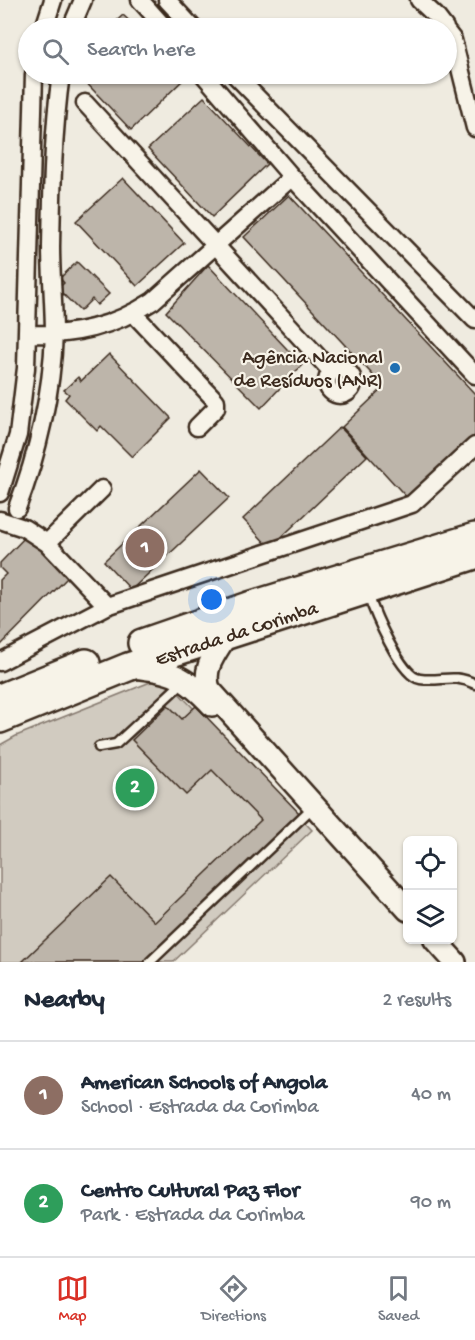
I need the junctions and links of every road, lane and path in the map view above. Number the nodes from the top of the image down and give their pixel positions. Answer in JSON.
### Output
{"nodes":[{"id":1,"x":53,"y":0,"type":"edge"},
{"id":2,"x":82,"y":0,"type":"edge"},
{"id":3,"x":140,"y":0,"type":"edge"},
{"id":4,"x":167,"y":0,"type":"edge"},
{"id":5,"x":419,"y":0,"type":"edge"},
{"id":6,"x":47,"y":18,"type":"edge"},
{"id":7,"x":75,"y":18,"type":"edge"},
{"id":8,"x":156,"y":18,"type":"edge"},
{"id":9,"x":184,"y":18,"type":"edge"},
{"id":10,"x":437,"y":18,"type":"edge"},
{"id":11,"x":457,"y":56,"type":"edge"},
{"id":12,"x":34,"y":84,"type":"edge"},
{"id":13,"x":60,"y":84,"type":"edge"},
{"id":14,"x":212,"y":84,"type":"edge"},
{"id":15,"x":244,"y":84,"type":"edge"},
{"id":16,"x":85,"y":103,"type":"dead end"},
{"id":17,"x":475,"y":128,"type":"edge"},
{"id":18,"x":292,"y":177,"type":"junction"},
{"id":19,"x":216,"y":244,"type":"junction"},
{"id":20,"x":134,"y":314,"type":"junction"},
{"id":21,"x":474,"y":318,"type":"edge"},
{"id":22,"x":27,"y":334,"type":"junction"},
{"id":23,"x":54,"y":335,"type":"junction"},
{"id":24,"x":332,"y":372,"type":"dead end"},
{"id":25,"x":475,"y":375,"type":"edge"},
{"id":26,"x":197,"y":427,"type":"dead end"},
{"id":27,"x":475,"y":446,"type":"edge"},
{"id":28,"x":102,"y":489,"type":"dead end"},
{"id":29,"x":0,"y":493,"type":"edge"},
{"id":30,"x":0,"y":503,"type":"edge"},
{"id":31,"x":6,"y":521,"type":"edge"},
{"id":32,"x":475,"y":537,"type":"edge"},
{"id":33,"x":47,"y":543,"type":"junction"},
{"id":34,"x":475,"y":555,"type":"edge"},
{"id":35,"x":367,"y":591,"type":"junction"},
{"id":36,"x":107,"y":606,"type":"junction"},
{"id":37,"x":227,"y":634,"type":"junction"},
{"id":38,"x":0,"y":662,"type":"edge"},
{"id":39,"x":128,"y":667,"type":"junction"},
{"id":40,"x":186,"y":679,"type":"junction"},
{"id":41,"x":475,"y":684,"type":"edge"},
{"id":42,"x":0,"y":698,"type":"edge"},
{"id":43,"x":231,"y":715,"type":"junction"},
{"id":44,"x":0,"y":719,"type":"edge"},
{"id":45,"x":99,"y":747,"type":"dead end"},
{"id":46,"x":313,"y":807,"type":"junction"},
{"id":47,"x":403,"y":905,"type":"edge"},
{"id":48,"x":439,"y":944,"type":"edge"},
{"id":49,"x":150,"y":962,"type":"edge"},
{"id":50,"x":455,"y":962,"type":"edge"}],
"edges":[{"from":1,"to":6,"type":"street"},
{"from":2,"to":7,"type":"street"},
{"from":3,"to":8,"type":"street"},
{"from":4,"to":9,"type":"street"},
{"from":5,"to":10,"type":"street"},
{"from":11,"to":17,"type":"street"},
{"from":12,"to":22,"type":"street"},
{"from":13,"to":23,"type":"street"},
{"from":14,"to":18,"type":"street"},
{"from":15,"to":21,"type":"street"},
{"from":16,"to":19,"type":"street"},
{"from":18,"to":19,"type":"street"},
{"from":18,"to":25,"type":"street"},
{"from":19,"to":20,"type":"street"},
{"from":19,"to":24,"type":"street"},
{"from":20,"to":23,"type":"street"},
{"from":20,"to":26,"type":"street"},
{"from":22,"to":23,"type":"street"},
{"from":22,"to":29,"type":"street"},
{"from":23,"to":31,"type":"street"},
{"from":27,"to":36,"type":"street"},
{"from":28,"to":33,"type":"street"},
{"from":30,"to":31,"type":"street"},
{"from":31,"to":33,"type":"street"},
{"from":32,"to":42,"type":"main road","name":"Estrada da Corimba"},
{"from":33,"to":36,"type":"street"},
{"from":34,"to":35,"type":"main road","name":"Estrada da Corimba"},
{"from":35,"to":37,"type":"main road","name":"Estrada da Corimba"},
{"from":35,"to":41,"type":"lane"},
{"from":36,"to":38,"type":"street"},
{"from":37,"to":39,"type":"main road","name":"Estrada da Corimba"},
{"from":37,"to":43,"type":"street"},
{"from":39,"to":40,"type":"street"},
{"from":39,"to":44,"type":"main road","name":"Estrada da Corimba"},
{"from":40,"to":43,"type":"street"},
{"from":40,"to":45,"type":"lane"},
{"from":43,"to":46,"type":"street"},
{"from":46,"to":47,"type":"street"},
{"from":46,"to":49,"type":"lane"},
{"from":48,"to":50,"type":"street"}]}
